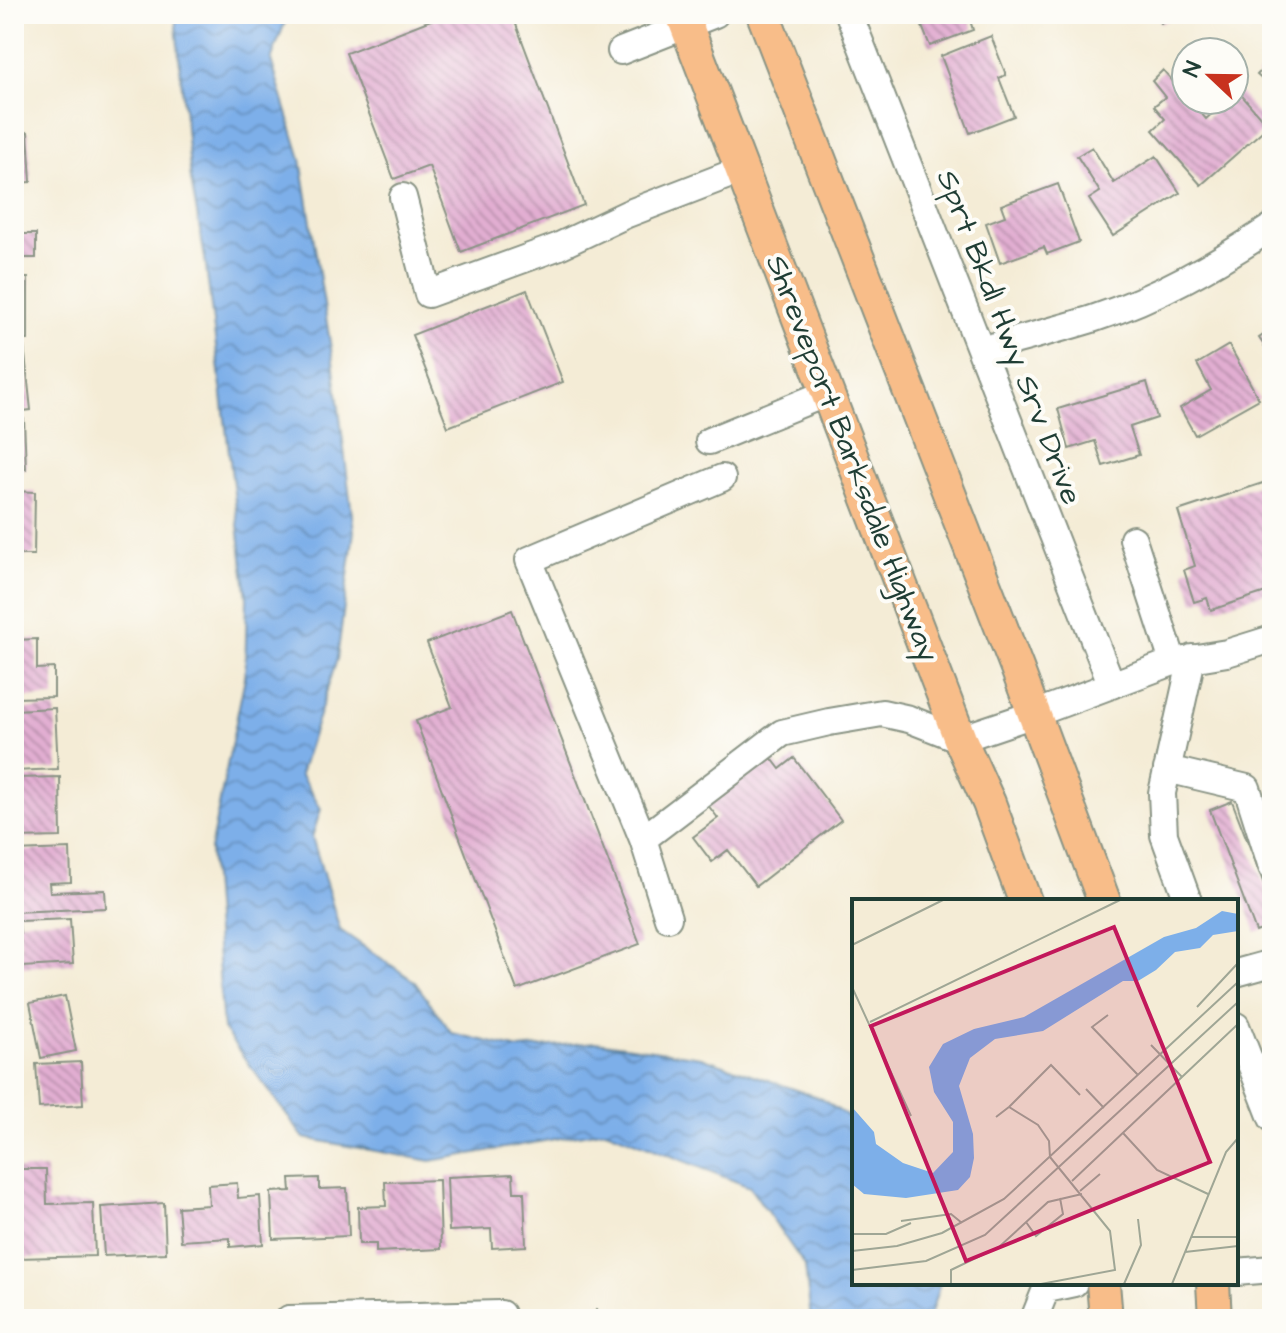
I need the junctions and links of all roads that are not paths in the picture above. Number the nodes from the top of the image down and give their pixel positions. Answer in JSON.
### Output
{"nodes":[{"id":1,"x":763,"y":14,"type":"edge"},
{"id":2,"x":849,"y":14,"type":"edge"},
{"id":3,"x":694,"y":18,"type":"edge"},
{"id":4,"x":621,"y":51,"type":"dead end"},
{"id":5,"x":741,"y":170,"type":"junction"},
{"id":6,"x":403,"y":197,"type":"dead end"},
{"id":7,"x":1272,"y":227,"type":"edge"},
{"id":8,"x":981,"y":350,"type":"junction"},
{"id":9,"x":827,"y":393,"type":"junction"},
{"id":10,"x":709,"y":441,"type":"dead end"},
{"id":11,"x":722,"y":478,"type":"dead end"},
{"id":12,"x":1133,"y":539,"type":"dead end"},
{"id":13,"x":1272,"y":639,"type":"edge"},
{"id":14,"x":1182,"y":660,"type":"junction"},
{"id":15,"x":1111,"y":683,"type":"junction"},
{"id":16,"x":1034,"y":714,"type":"junction"},
{"id":17,"x":960,"y":739,"type":"junction"},
{"id":18,"x":1167,"y":769,"type":"junction"},
{"id":19,"x":643,"y":839,"type":"junction"},
{"id":20,"x":1272,"y":867,"type":"edge"},
{"id":21,"x":1024,"y":899,"type":"edge"},
{"id":22,"x":1103,"y":899,"type":"edge"},
{"id":23,"x":1187,"y":899,"type":"edge"},
{"id":24,"x":668,"y":918,"type":"dead end"},
{"id":25,"x":1272,"y":963,"type":"edge"},
{"id":26,"x":1238,"y":972,"type":"edge"},
{"id":27,"x":1238,"y":1031,"type":"edge"},
{"id":28,"x":1272,"y":1118,"type":"edge"},
{"id":29,"x":1272,"y":1269,"type":"edge"},
{"id":30,"x":1238,"y":1272,"type":"edge"},
{"id":31,"x":1065,"y":1285,"type":"edge"},
{"id":32,"x":1103,"y":1285,"type":"edge"},
{"id":33,"x":1213,"y":1285,"type":"edge"},
{"id":34,"x":501,"y":1314,"type":"dead end"},
{"id":35,"x":289,"y":1319,"type":"edge"},
{"id":36,"x":1034,"y":1319,"type":"edge"},
{"id":37,"x":1106,"y":1319,"type":"edge"},
{"id":38,"x":1215,"y":1319,"type":"edge"}],
"edges":[{"from":1,"to":16,"type":"main road"},
{"from":2,"to":8,"type":"street","name":"Sprt Bkdl Hwy Srv Drive"},
{"from":3,"to":4,"type":"street"},
{"from":3,"to":5,"type":"main road","name":"Shreveport Barksdale Highway"},
{"from":5,"to":6,"type":"street"},
{"from":5,"to":9,"type":"main road","name":"Shreveport Barksdale Highway"},
{"from":7,"to":8,"type":"street"},
{"from":8,"to":15,"type":"street","name":"Sprt Bkdl Hwy Srv Drive"},
{"from":9,"to":10,"type":"street"},
{"from":9,"to":17,"type":"main road","name":"Shreveport Barksdale Highway"},
{"from":11,"to":19,"type":"street"},
{"from":12,"to":14,"type":"street"},
{"from":13,"to":14,"type":"street"},
{"from":14,"to":15,"type":"street"},
{"from":14,"to":18,"type":"street"},
{"from":15,"to":16,"type":"street"},
{"from":16,"to":17,"type":"street"},
{"from":16,"to":22,"type":"main road"},
{"from":17,"to":19,"type":"street"},
{"from":17,"to":21,"type":"main road","name":"Shreveport Barksdale Highway"},
{"from":18,"to":20,"type":"street"},
{"from":18,"to":23,"type":"street"},
{"from":19,"to":24,"type":"street"},
{"from":25,"to":26,"type":"street"},
{"from":27,"to":28,"type":"street"},
{"from":29,"to":30,"type":"street"},
{"from":31,"to":36,"type":"street"},
{"from":32,"to":37,"type":"main road"},
{"from":33,"to":38,"type":"main road"},
{"from":34,"to":35,"type":"street"}]}
